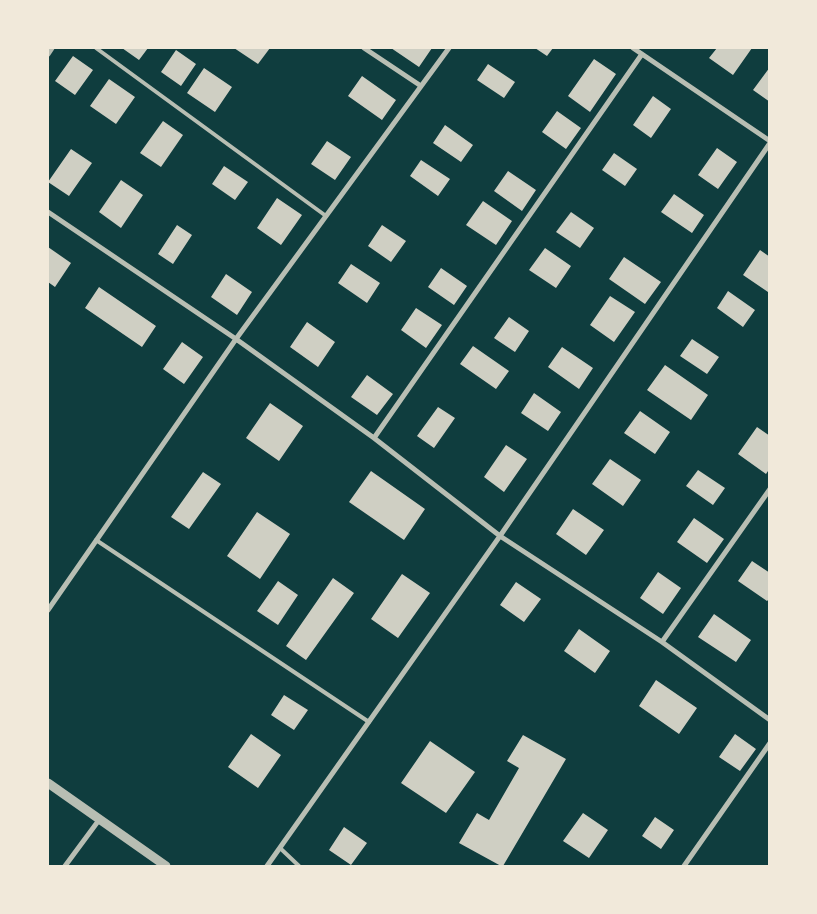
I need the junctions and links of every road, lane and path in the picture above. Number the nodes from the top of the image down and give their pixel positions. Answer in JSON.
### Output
{"nodes":[{"id":1,"x":52,"y":48,"type":"edge"},
{"id":2,"x":96,"y":48,"type":"edge"},
{"id":3,"x":364,"y":48,"type":"edge"},
{"id":4,"x":448,"y":48,"type":"edge"},
{"id":5,"x":633,"y":48,"type":"edge"},
{"id":6,"x":48,"y":54,"type":"edge"},
{"id":7,"x":642,"y":54,"type":"junction"},
{"id":8,"x":421,"y":86,"type":"junction"},
{"id":9,"x":770,"y":142,"type":"edge"},
{"id":10,"x":48,"y":212,"type":"edge"},
{"id":11,"x":326,"y":216,"type":"junction"},
{"id":12,"x":236,"y":339,"type":"junction"},
{"id":13,"x":374,"y":438,"type":"junction"},
{"id":14,"x":770,"y":489,"type":"edge"},
{"id":15,"x":500,"y":536,"type":"junction"},
{"id":16,"x":96,"y":540,"type":"junction"},
{"id":17,"x":48,"y":610,"type":"edge"},
{"id":18,"x":662,"y":642,"type":"junction"},
{"id":19,"x":770,"y":720,"type":"edge"},
{"id":20,"x":369,"y":722,"type":"junction"},
{"id":21,"x":770,"y":743,"type":"edge"},
{"id":22,"x":48,"y":783,"type":"edge"},
{"id":23,"x":99,"y":820,"type":"junction"},
{"id":24,"x":280,"y":848,"type":"junction"},
{"id":25,"x":65,"y":866,"type":"edge"},
{"id":26,"x":166,"y":866,"type":"edge"},
{"id":27,"x":267,"y":866,"type":"edge"},
{"id":28,"x":299,"y":866,"type":"edge"},
{"id":29,"x":684,"y":866,"type":"edge"}],
"edges":[{"from":1,"to":6,"type":"street"},
{"from":2,"to":11,"type":"lane"},
{"from":3,"to":8,"type":"street"},
{"from":4,"to":8,"type":"street"},
{"from":5,"to":7,"type":"street"},
{"from":7,"to":9,"type":"street"},
{"from":7,"to":13,"type":"street"},
{"from":8,"to":11,"type":"street"},
{"from":9,"to":15,"type":"street"},
{"from":10,"to":12,"type":"street"},
{"from":11,"to":12,"type":"street"},
{"from":12,"to":13,"type":"street"},
{"from":12,"to":16,"type":"street"},
{"from":13,"to":15,"type":"street"},
{"from":14,"to":18,"type":"street"},
{"from":15,"to":18,"type":"street"},
{"from":15,"to":20,"type":"street"},
{"from":16,"to":17,"type":"street"},
{"from":16,"to":20,"type":"lane"},
{"from":18,"to":19,"type":"street"},
{"from":20,"to":24,"type":"street"},
{"from":21,"to":29,"type":"street"},
{"from":22,"to":23,"type":"street"},
{"from":23,"to":25,"type":"street"},
{"from":23,"to":26,"type":"street"},
{"from":24,"to":27,"type":"street"},
{"from":24,"to":28,"type":"lane"}]}
